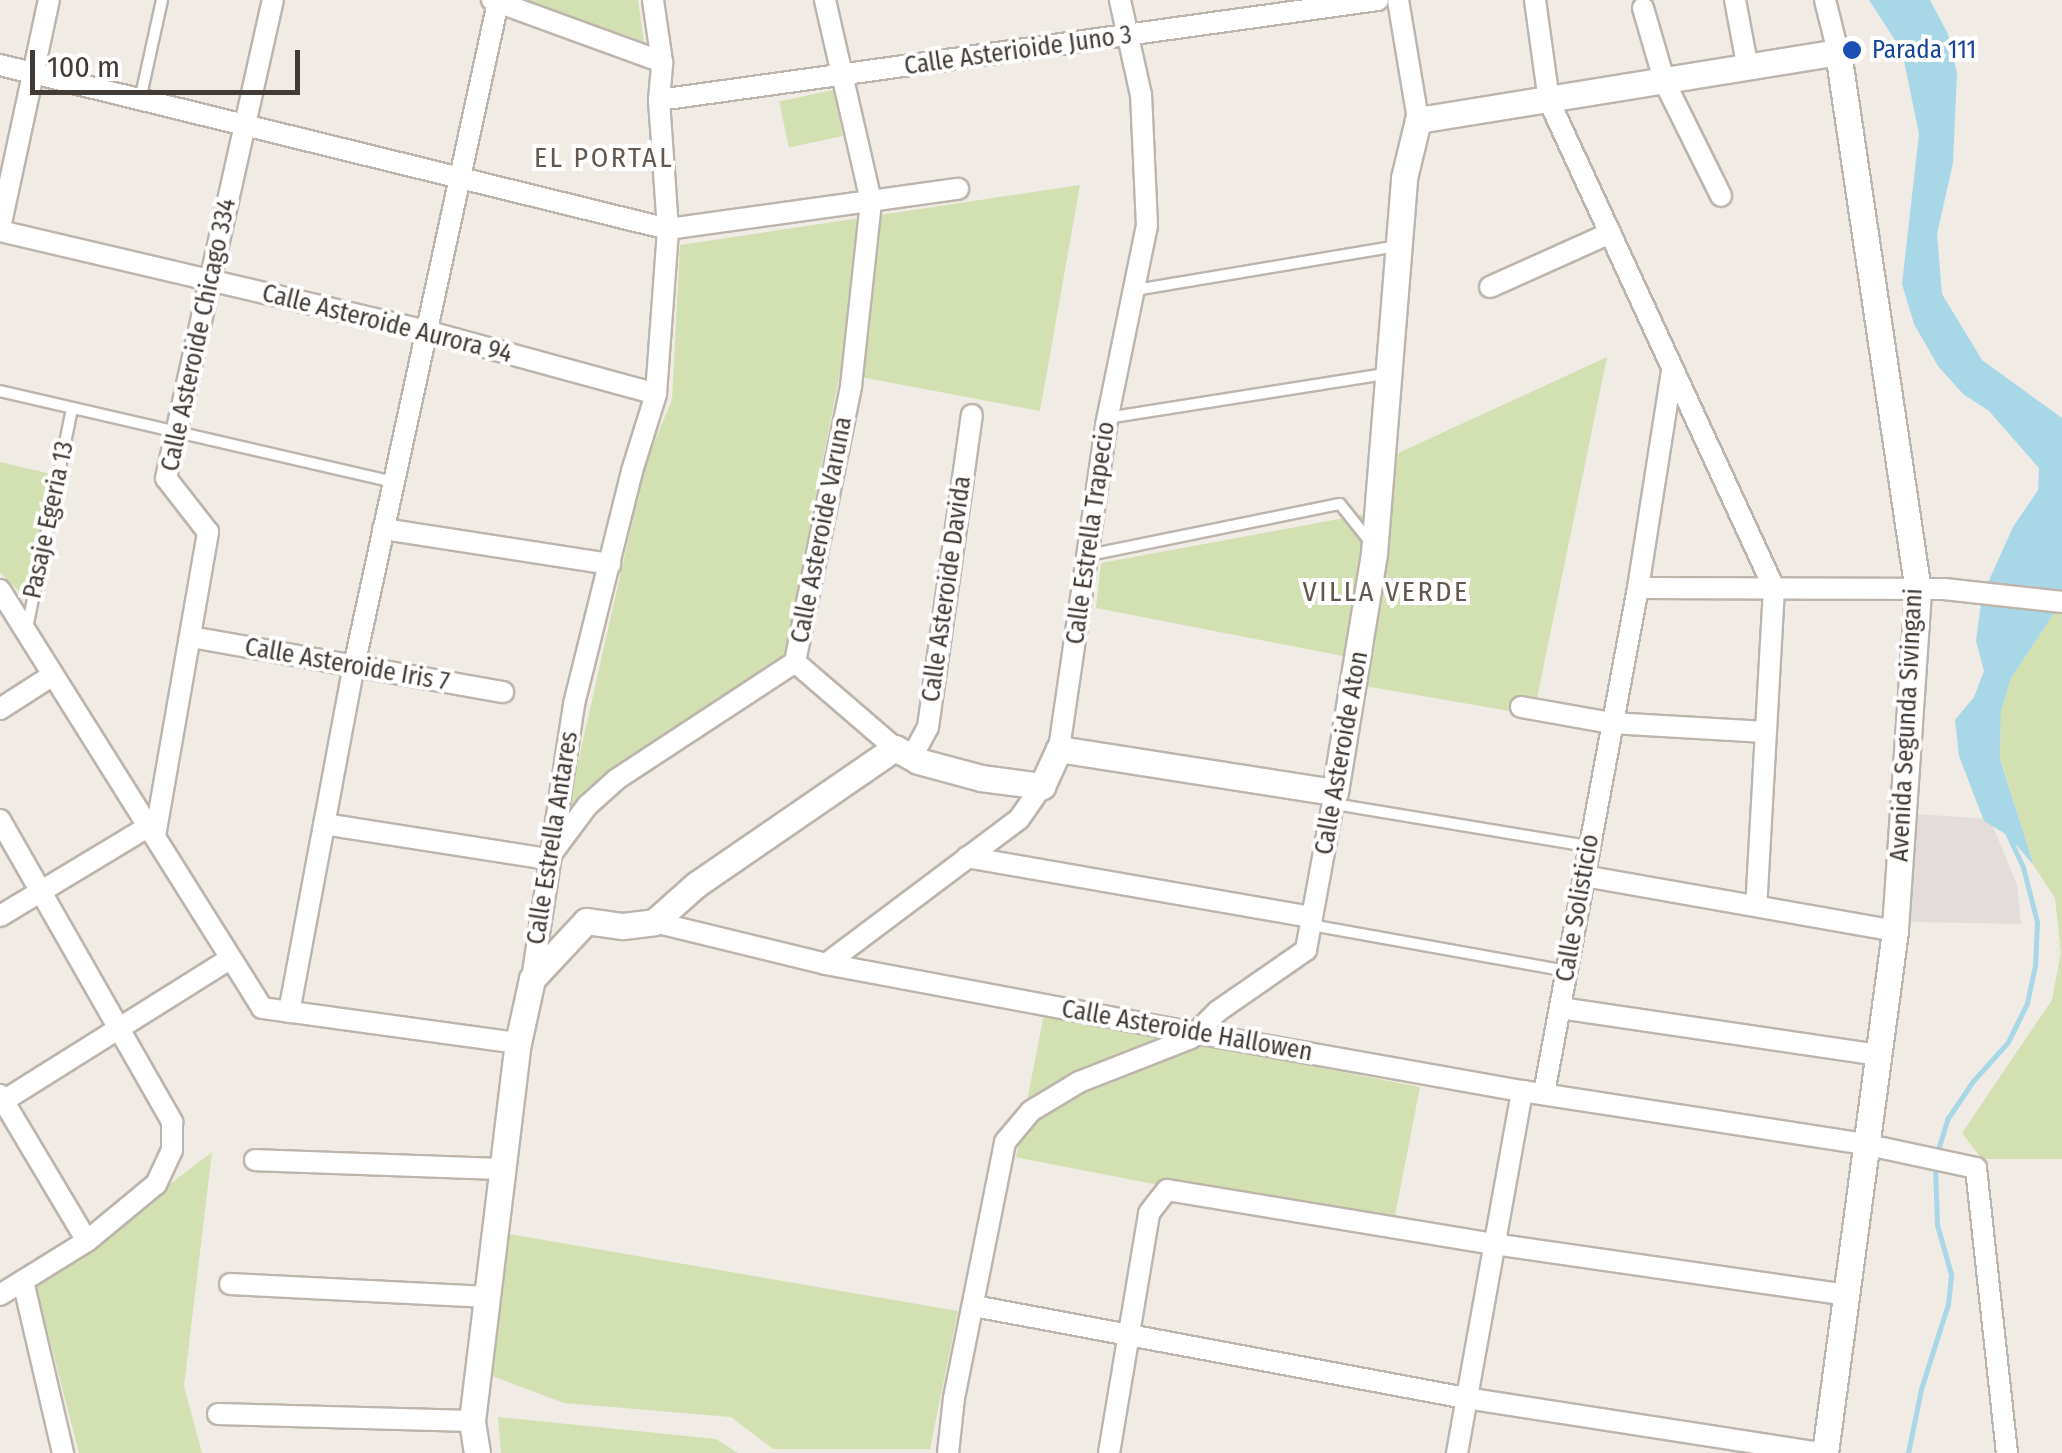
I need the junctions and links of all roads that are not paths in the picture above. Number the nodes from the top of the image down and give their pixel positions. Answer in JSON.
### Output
{"nodes":[{"id":1,"x":49,"y":0,"type":"edge"},
{"id":2,"x":162,"y":0,"type":"edge"},
{"id":3,"x":273,"y":0,"type":"edge"},
{"id":4,"x":653,"y":0,"type":"edge"},
{"id":5,"x":825,"y":0,"type":"edge"},
{"id":6,"x":1120,"y":0,"type":"edge"},
{"id":7,"x":1378,"y":0,"type":"edge"},
{"id":8,"x":1398,"y":0,"type":"edge"},
{"id":9,"x":1535,"y":0,"type":"edge"},
{"id":10,"x":1735,"y":0,"type":"edge"},
{"id":11,"x":1825,"y":0,"type":"edge"},
{"id":12,"x":495,"y":1,"type":"edge"},
{"id":13,"x":1642,"y":8,"type":"dead end"},
{"id":14,"x":1130,"y":35,"type":"junction"},
{"id":15,"x":1838,"y":52,"type":"junction"},
{"id":16,"x":662,"y":62,"type":"junction"},
{"id":17,"x":0,"y":66,"type":"edge"},
{"id":18,"x":1748,"y":69,"type":"junction"},
{"id":19,"x":33,"y":74,"type":"junction"},
{"id":20,"x":841,"y":78,"type":"junction"},
{"id":21,"x":1665,"y":83,"type":"junction"},
{"id":22,"x":140,"y":100,"type":"junction"},
{"id":23,"x":658,"y":100,"type":"junction"},
{"id":24,"x":1549,"y":101,"type":"junction"},
{"id":25,"x":1418,"y":120,"type":"junction"},
{"id":26,"x":244,"y":125,"type":"junction"},
{"id":27,"x":459,"y":178,"type":"junction"},
{"id":28,"x":958,"y":190,"type":"dead end"},
{"id":29,"x":1722,"y":196,"type":"dead end"},
{"id":30,"x":871,"y":201,"type":"junction"},
{"id":31,"x":0,"y":229,"type":"edge"},
{"id":32,"x":668,"y":230,"type":"junction"},
{"id":33,"x":1610,"y":234,"type":"junction"},
{"id":34,"x":1400,"y":246,"type":"junction"},
{"id":35,"x":209,"y":280,"type":"junction"},
{"id":36,"x":1490,"y":287,"type":"dead end"},
{"id":37,"x":1133,"y":290,"type":"junction"},
{"id":38,"x":426,"y":331,"type":"junction"},
{"id":39,"x":1672,"y":372,"type":"junction"},
{"id":40,"x":1390,"y":373,"type":"junction"},
{"id":41,"x":0,"y":391,"type":"edge"},
{"id":42,"x":656,"y":394,"type":"junction"},
{"id":43,"x":72,"y":409,"type":"junction"},
{"id":44,"x":972,"y":415,"type":"dead end"},
{"id":45,"x":1107,"y":418,"type":"junction"},
{"id":46,"x":174,"y":434,"type":"junction"},
{"id":47,"x":393,"y":482,"type":"junction"},
{"id":48,"x":383,"y":528,"type":"junction"},
{"id":49,"x":1374,"y":548,"type":"junction"},
{"id":50,"x":1088,"y":555,"type":"junction"},
{"id":51,"x":610,"y":564,"type":"junction"},
{"id":52,"x":1638,"y":588,"type":"junction"},
{"id":53,"x":1774,"y":588,"type":"junction"},
{"id":54,"x":0,"y":590,"type":"edge"},
{"id":55,"x":1918,"y":591,"type":"junction"},
{"id":56,"x":2056,"y":602,"type":"edge"},
{"id":57,"x":26,"y":632,"type":"junction"},
{"id":58,"x":191,"y":637,"type":"junction"},
{"id":59,"x":795,"y":662,"type":"junction"},
{"id":60,"x":354,"y":666,"type":"junction"},
{"id":61,"x":53,"y":674,"type":"junction"},
{"id":62,"x":503,"y":692,"type":"dead end"},
{"id":63,"x":1521,"y":707,"type":"dead end"},
{"id":64,"x":0,"y":708,"type":"edge"},
{"id":65,"x":1611,"y":723,"type":"junction"},
{"id":66,"x":1766,"y":732,"type":"junction"},
{"id":67,"x":1059,"y":749,"type":"junction"},
{"id":68,"x":903,"y":753,"type":"junction"},
{"id":69,"x":1042,"y":786,"type":"junction"},
{"id":70,"x":1334,"y":798,"type":"junction"},
{"id":71,"x":0,"y":820,"type":"edge"},
{"id":72,"x":324,"y":824,"type":"junction"},
{"id":73,"x":152,"y":831,"type":"junction"},
{"id":74,"x":1589,"y":846,"type":"junction"},
{"id":75,"x":966,"y":857,"type":"junction"},
{"id":76,"x":548,"y":859,"type":"junction"},
{"id":77,"x":1584,"y":876,"type":"junction"},
{"id":78,"x":41,"y":892,"type":"junction"},
{"id":79,"x":1756,"y":905,"type":"junction"},
{"id":80,"x":0,"y":916,"type":"edge"},
{"id":81,"x":1311,"y":921,"type":"junction"},
{"id":82,"x":654,"y":922,"type":"junction"},
{"id":83,"x":1895,"y":931,"type":"junction"},
{"id":84,"x":230,"y":959,"type":"junction"},
{"id":85,"x":826,"y":964,"type":"junction"},
{"id":86,"x":1567,"y":971,"type":"junction"},
{"id":87,"x":532,"y":979,"type":"junction"},
{"id":88,"x":1560,"y":1008,"type":"junction"},
{"id":89,"x":289,"y":1012,"type":"junction"},
{"id":90,"x":122,"y":1030,"type":"junction"},
{"id":91,"x":1196,"y":1033,"type":"junction"},
{"id":92,"x":518,"y":1043,"type":"junction"},
{"id":93,"x":1880,"y":1055,"type":"junction"},
{"id":94,"x":1522,"y":1091,"type":"junction"},
{"id":95,"x":1544,"y":1094,"type":"junction"},
{"id":96,"x":1,"y":1100,"type":"edge"},
{"id":97,"x":1870,"y":1145,"type":"junction"},
{"id":98,"x":255,"y":1160,"type":"dead end"},
{"id":99,"x":503,"y":1169,"type":"junction"},
{"id":100,"x":86,"y":1240,"type":"junction"},
{"id":101,"x":1494,"y":1244,"type":"junction"},
{"id":102,"x":23,"y":1281,"type":"junction"},
{"id":103,"x":230,"y":1284,"type":"dead end"},
{"id":104,"x":0,"y":1294,"type":"edge"},
{"id":105,"x":1844,"y":1294,"type":"junction"},
{"id":106,"x":488,"y":1297,"type":"junction"},
{"id":107,"x":974,"y":1306,"type":"junction"},
{"id":108,"x":1129,"y":1338,"type":"junction"},
{"id":109,"x":1465,"y":1398,"type":"junction"},
{"id":110,"x":218,"y":1414,"type":"dead end"},
{"id":111,"x":472,"y":1422,"type":"junction"},
{"id":112,"x":63,"y":1453,"type":"edge"},
{"id":113,"x":477,"y":1453,"type":"edge"},
{"id":114,"x":948,"y":1453,"type":"edge"},
{"id":115,"x":1109,"y":1453,"type":"edge"},
{"id":116,"x":1457,"y":1453,"type":"edge"},
{"id":117,"x":1823,"y":1453,"type":"edge"},
{"id":118,"x":2007,"y":1453,"type":"edge"}],
"edges":[{"from":1,"to":19,"type":"street"},
{"from":2,"to":22,"type":"lane"},
{"from":3,"to":26,"type":"street","name":"Calle Asteroide Chicago 334"},
{"from":4,"to":16,"type":"street","name":"Calle Estrella Antares"},
{"from":5,"to":20,"type":"street","name":"Calle Asteroide Varuna"},
{"from":6,"to":14,"type":"street","name":"Calle Estrella Trapecio"},
{"from":7,"to":14,"type":"street","name":"Calle Asterioide Juno 3"},
{"from":8,"to":25,"type":"street"},
{"from":9,"to":24,"type":"street"},
{"from":10,"to":18,"type":"street"},
{"from":11,"to":15,"type":"street","name":"Avenida Segunda Sivingani"},
{"from":12,"to":16,"type":"street"},
{"from":12,"to":27,"type":"street"},
{"from":13,"to":21,"type":"street"},
{"from":14,"to":20,"type":"street","name":"Calle Asterioide Juno 3"},
{"from":14,"to":37,"type":"street","name":"Calle Estrella Trapecio"},
{"from":15,"to":18,"type":"street"},
{"from":15,"to":55,"type":"street","name":"Avenida Segunda Sivingani"},
{"from":16,"to":23,"type":"street","name":"Calle Estrella Antares"},
{"from":17,"to":19,"type":"street"},
{"from":18,"to":21,"type":"street"},
{"from":19,"to":22,"type":"street"},
{"from":19,"to":31,"type":"street"},
{"from":20,"to":23,"type":"street","name":"Calle Asterioide Juno 3"},
{"from":20,"to":30,"type":"street","name":"Calle Asteroide Varuna"},
{"from":21,"to":24,"type":"street"},
{"from":21,"to":29,"type":"street"},
{"from":22,"to":26,"type":"street"},
{"from":23,"to":32,"type":"street","name":"Calle Estrella Antares"},
{"from":24,"to":25,"type":"street"},
{"from":24,"to":33,"type":"street"},
{"from":25,"to":34,"type":"street","name":"Calle Asteroide Aton"},
{"from":26,"to":27,"type":"street"},
{"from":26,"to":35,"type":"street","name":"Calle Asteroide Chicago 334"},
{"from":27,"to":32,"type":"street"},
{"from":27,"to":38,"type":"street"},
{"from":28,"to":30,"type":"street"},
{"from":30,"to":32,"type":"street"},
{"from":30,"to":59,"type":"street","name":"Calle Asteroide Varuna"},
{"from":31,"to":35,"type":"street","name":"Calle Asteroide Aurora 94"},
{"from":32,"to":42,"type":"street","name":"Calle Estrella Antares"},
{"from":33,"to":36,"type":"street"},
{"from":33,"to":39,"type":"street"},
{"from":34,"to":37,"type":"lane"},
{"from":34,"to":40,"type":"street","name":"Calle Asteroide Aton"},
{"from":35,"to":38,"type":"street","name":"Calle Asteroide Aurora 94"},
{"from":35,"to":46,"type":"street","name":"Calle Asteroide Chicago 334"},
{"from":37,"to":45,"type":"street","name":"Calle Estrella Trapecio"},
{"from":38,"to":42,"type":"street","name":"Calle Asteroide Aurora 94"},
{"from":38,"to":47,"type":"street"},
{"from":39,"to":52,"type":"street","name":"Calle Solisticio"},
{"from":39,"to":53,"type":"street"},
{"from":40,"to":45,"type":"lane"},
{"from":40,"to":49,"type":"street","name":"Calle Asteroide Aton"},
{"from":41,"to":43,"type":"lane"},
{"from":42,"to":51,"type":"street","name":"Calle Estrella Antares"},
{"from":43,"to":46,"type":"lane"},
{"from":43,"to":57,"type":"lane","name":"Pasaje Egeria 13"},
{"from":44,"to":68,"type":"street","name":"Calle Asteroide Davida"},
{"from":45,"to":50,"type":"street","name":"Calle Estrella Trapecio"},
{"from":46,"to":47,"type":"lane"},
{"from":46,"to":58,"type":"street","name":"Calle Asteroide Chicago 334"},
{"from":47,"to":48,"type":"street"},
{"from":48,"to":51,"type":"street"},
{"from":48,"to":60,"type":"street"},
{"from":49,"to":50,"type":"lane"},
{"from":49,"to":70,"type":"street","name":"Calle Asteroide Aton"},
{"from":50,"to":67,"type":"street","name":"Calle Estrella Trapecio"},
{"from":51,"to":76,"type":"street","name":"Calle Estrella Antares"},
{"from":52,"to":53,"type":"street"},
{"from":52,"to":65,"type":"street","name":"Calle Solisticio"},
{"from":53,"to":55,"type":"street"},
{"from":53,"to":66,"type":"street"},
{"from":54,"to":57,"type":"street"},
{"from":55,"to":56,"type":"street"},
{"from":55,"to":83,"type":"street","name":"Avenida Segunda Sivingani"},
{"from":57,"to":61,"type":"street"},
{"from":58,"to":60,"type":"street","name":"Calle Asteroide Iris 7"},
{"from":58,"to":73,"type":"street","name":"Calle Asteroide Chicago 334"},
{"from":59,"to":68,"type":"street"},
{"from":59,"to":76,"type":"street","name":"Calle Asteroide Varuna"},
{"from":60,"to":62,"type":"street","name":"Calle Asteroide Iris 7"},
{"from":60,"to":72,"type":"street"},
{"from":61,"to":64,"type":"street"},
{"from":61,"to":73,"type":"street"},
{"from":63,"to":65,"type":"street"},
{"from":65,"to":66,"type":"street"},
{"from":65,"to":74,"type":"street","name":"Calle Solisticio"},
{"from":66,"to":79,"type":"street"},
{"from":67,"to":69,"type":"street","name":"Calle Estrella Trapecio"},
{"from":67,"to":70,"type":"street"},
{"from":68,"to":69,"type":"street"},
{"from":68,"to":82,"type":"street"},
{"from":69,"to":75,"type":"street","name":"Calle Estrella Trapecio"},
{"from":70,"to":74,"type":"lane"},
{"from":70,"to":81,"type":"street","name":"Calle Asteroide Aton"},
{"from":71,"to":78,"type":"street"},
{"from":72,"to":76,"type":"street"},
{"from":72,"to":89,"type":"street"},
{"from":73,"to":78,"type":"street"},
{"from":73,"to":84,"type":"street"},
{"from":74,"to":77,"type":"street","name":"Calle Solisticio"},
{"from":75,"to":81,"type":"street"},
{"from":75,"to":85,"type":"street","name":"Calle Estrella Trapecio"},
{"from":76,"to":87,"type":"street","name":"Calle Estrella Antares"},
{"from":77,"to":79,"type":"street"},
{"from":77,"to":86,"type":"street","name":"Calle Solisticio"},
{"from":78,"to":80,"type":"street"},
{"from":78,"to":90,"type":"street"},
{"from":79,"to":83,"type":"street"},
{"from":81,"to":86,"type":"lane"},
{"from":81,"to":91,"type":"street","name":"Calle Asteroide Aton"},
{"from":82,"to":85,"type":"street","name":"Calle Asteroide Hallowen"},
{"from":82,"to":87,"type":"street","name":"Calle Asteroide Hallowen"},
{"from":83,"to":93,"type":"street","name":"Avenida Segunda Sivingani"},
{"from":84,"to":89,"type":"street"},
{"from":84,"to":90,"type":"street"},
{"from":85,"to":91,"type":"street","name":"Calle Asteroide Hallowen"},
{"from":86,"to":88,"type":"street","name":"Calle Solisticio"},
{"from":87,"to":92,"type":"street","name":"Calle Estrella Antares"},
{"from":88,"to":93,"type":"street"},
{"from":88,"to":95,"type":"street","name":"Calle Solisticio"},
{"from":89,"to":92,"type":"street"},
{"from":90,"to":96,"type":"street"},
{"from":90,"to":100,"type":"street"},
{"from":91,"to":94,"type":"street","name":"Calle Asteroide Hallowen"},
{"from":91,"to":107,"type":"street","name":"Calle Asteroide Aton"},
{"from":92,"to":99,"type":"street","name":"Calle Estrella Antares"},
{"from":93,"to":97,"type":"street","name":"Avenida Segunda Sivingani"},
{"from":94,"to":95,"type":"street","name":"Calle Asteroide Hallowen"},
{"from":94,"to":101,"type":"street"},
{"from":95,"to":97,"type":"street","name":"Calle Asteroide Hallowen"},
{"from":96,"to":100,"type":"street"},
{"from":97,"to":105,"type":"street","name":"Avenida Segunda Sivingani"},
{"from":97,"to":118,"type":"street","name":"Calle Asteroide Hallowen"},
{"from":98,"to":99,"type":"street"},
{"from":99,"to":106,"type":"street","name":"Calle Estrella Antares"},
{"from":100,"to":102,"type":"street"},
{"from":101,"to":105,"type":"street"},
{"from":101,"to":108,"type":"street"},
{"from":101,"to":109,"type":"street"},
{"from":102,"to":104,"type":"street"},
{"from":102,"to":112,"type":"street"},
{"from":103,"to":106,"type":"street"},
{"from":105,"to":117,"type":"street","name":"Avenida Segunda Sivingani"},
{"from":106,"to":111,"type":"street","name":"Calle Estrella Antares"},
{"from":107,"to":108,"type":"street"},
{"from":107,"to":114,"type":"street","name":"Calle Asteroide Aton"},
{"from":108,"to":109,"type":"street"},
{"from":108,"to":115,"type":"street"},
{"from":109,"to":116,"type":"street"},
{"from":109,"to":117,"type":"street"},
{"from":110,"to":111,"type":"street"},
{"from":111,"to":113,"type":"street","name":"Calle Estrella Antares"}]}
